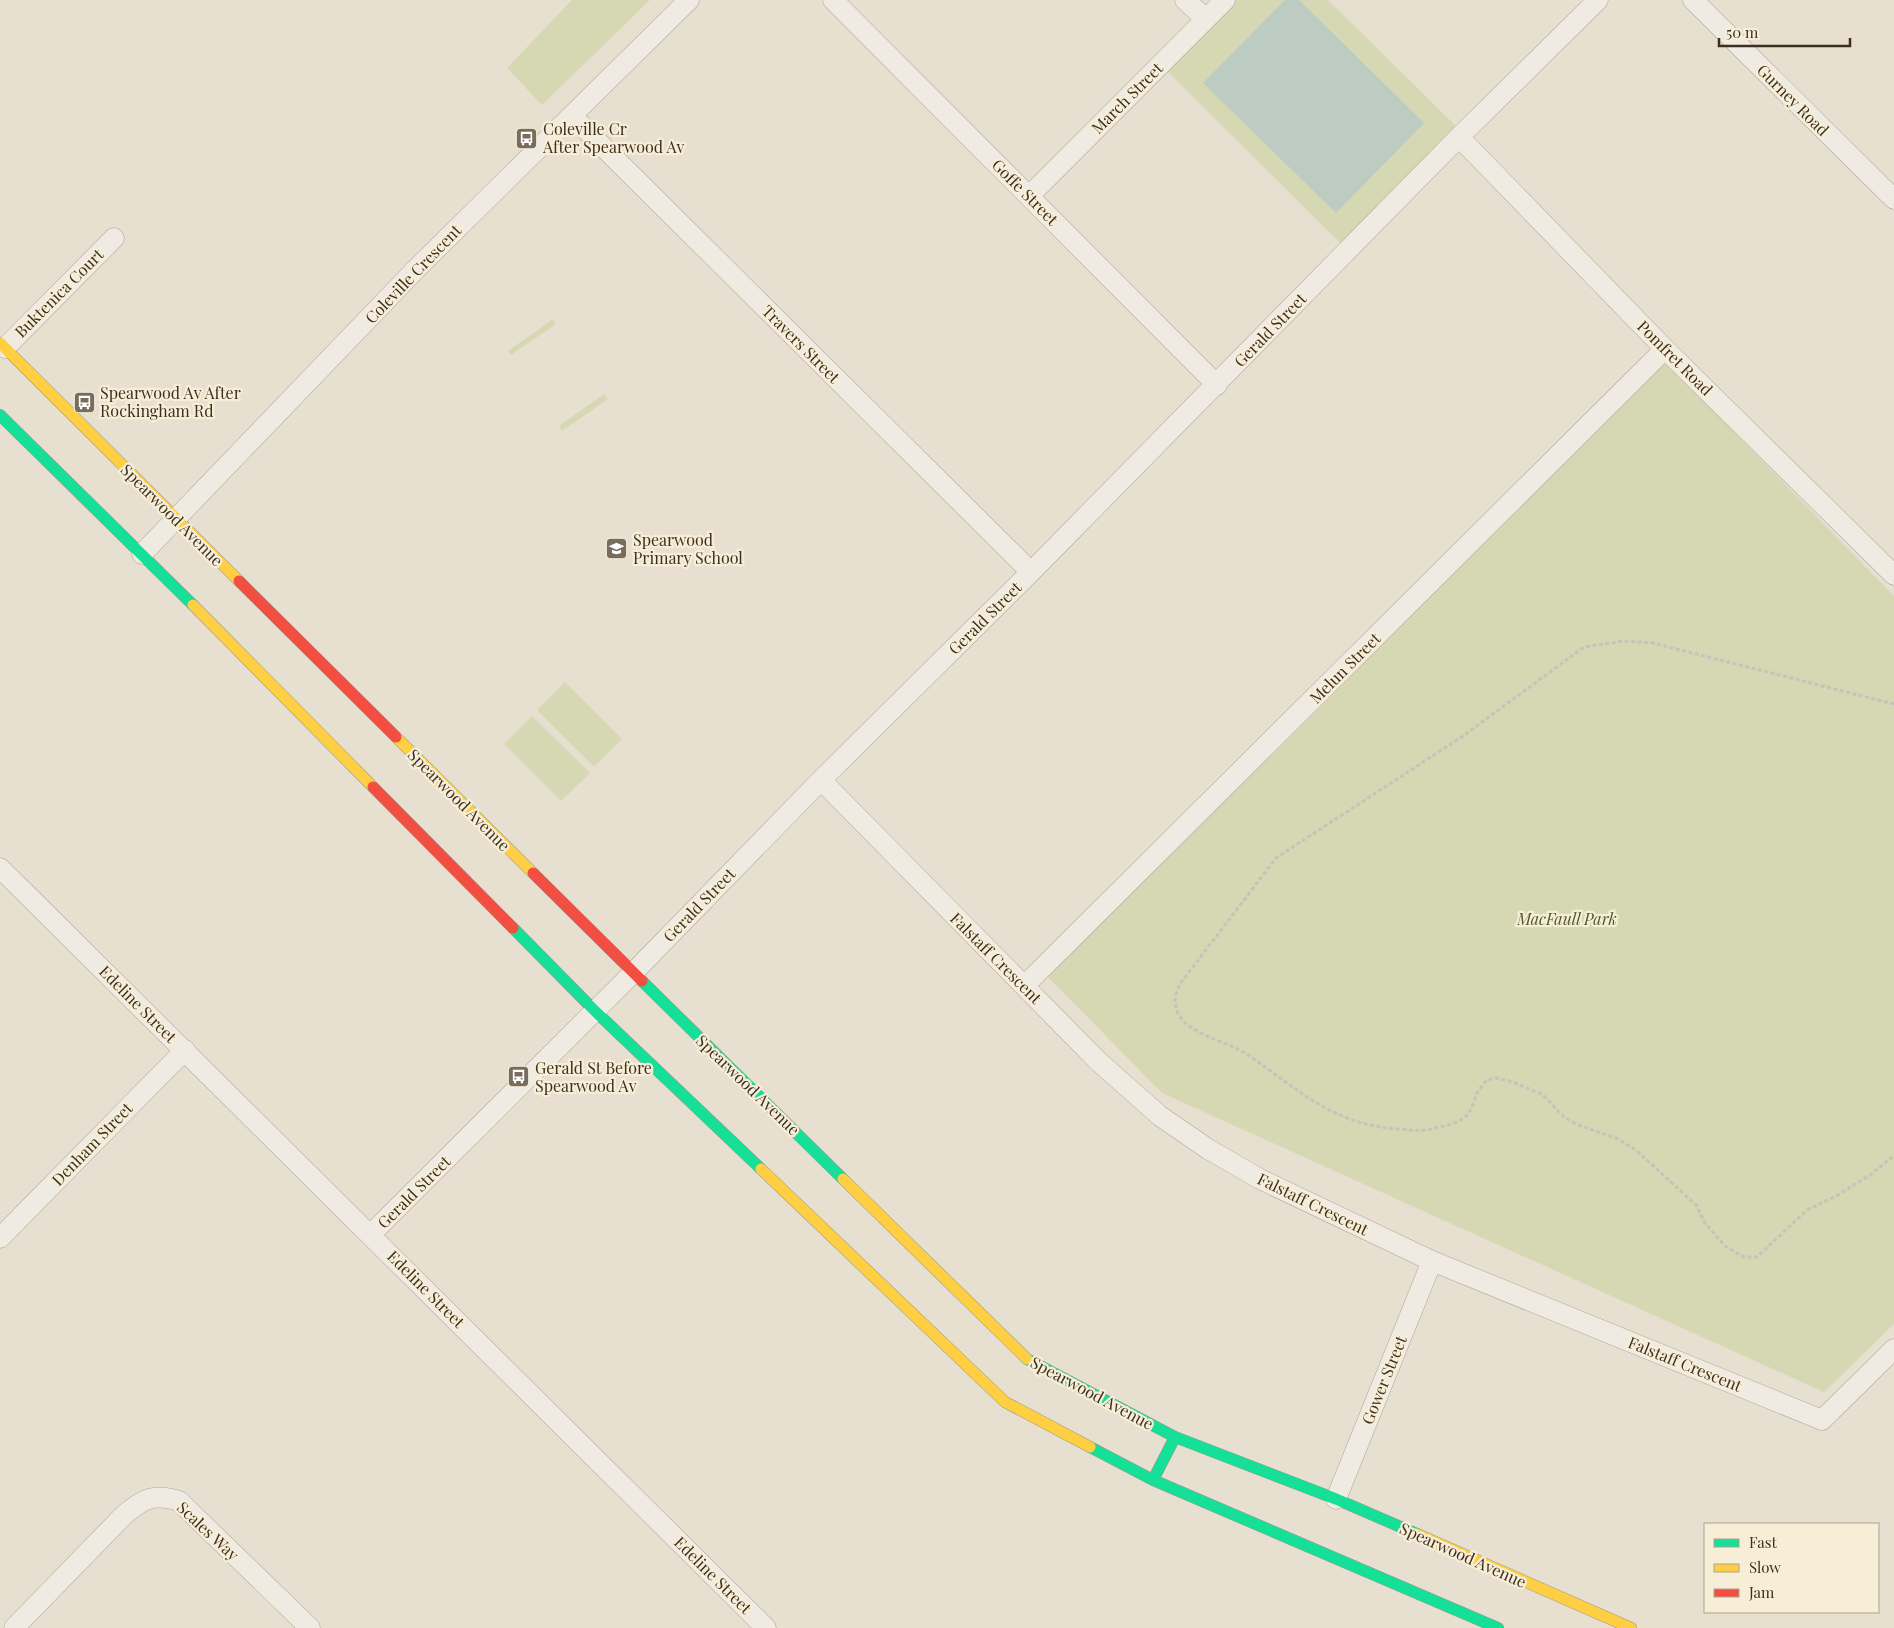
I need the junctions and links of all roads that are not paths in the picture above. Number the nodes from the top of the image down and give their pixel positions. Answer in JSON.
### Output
{"nodes":[{"id":1,"x":689,"y":0,"type":"edge"},
{"id":2,"x":833,"y":0,"type":"edge"},
{"id":3,"x":1186,"y":0,"type":"edge"},
{"id":4,"x":1225,"y":0,"type":"edge"},
{"id":5,"x":1598,"y":0,"type":"edge"},
{"id":6,"x":1693,"y":0,"type":"edge"},
{"id":7,"x":1206,"y":20,"type":"junction"},
{"id":8,"x":572,"y":116,"type":"junction"},
{"id":9,"x":1459,"y":137,"type":"junction"},
{"id":10,"x":1029,"y":196,"type":"junction"},
{"id":11,"x":1894,"y":199,"type":"edge"},
{"id":12,"x":114,"y":238,"type":"dead end"},
{"id":13,"x":2,"y":346,"type":"edge"},
{"id":14,"x":1665,"y":349,"type":"junction"},
{"id":15,"x":1216,"y":385,"type":"junction"},
{"id":16,"x":0,"y":415,"type":"edge"},
{"id":17,"x":177,"y":519,"type":"junction"},
{"id":18,"x":142,"y":554,"type":"junction"},
{"id":19,"x":1031,"y":572,"type":"junction"},
{"id":20,"x":1894,"y":575,"type":"edge"},
{"id":21,"x":821,"y":780,"type":"junction"},
{"id":22,"x":0,"y":868,"type":"edge"},
{"id":23,"x":633,"y":973,"type":"junction"},
{"id":24,"x":1024,"y":986,"type":"junction"},
{"id":25,"x":595,"y":1011,"type":"junction"},
{"id":26,"x":185,"y":1050,"type":"junction"},
{"id":27,"x":371,"y":1234,"type":"junction"},
{"id":28,"x":0,"y":1238,"type":"edge"},
{"id":29,"x":1432,"y":1261,"type":"junction"},
{"id":30,"x":1894,"y":1350,"type":"edge"},
{"id":31,"x":1175,"y":1437,"type":"junction"},
{"id":32,"x":1153,"y":1480,"type":"junction"},
{"id":33,"x":1336,"y":1499,"type":"junction"},
{"id":34,"x":14,"y":1628,"type":"edge"},
{"id":35,"x":310,"y":1628,"type":"edge"},
{"id":36,"x":766,"y":1628,"type":"edge"},
{"id":37,"x":1498,"y":1628,"type":"edge"},
{"id":38,"x":1631,"y":1628,"type":"edge"}],
"edges":[{"from":1,"to":8,"type":"street","name":"Coleville Crescent"},
{"from":2,"to":10,"type":"street","name":"Goffe Street"},
{"from":3,"to":7,"type":"street"},
{"from":4,"to":7,"type":"street","name":"March Street"},
{"from":5,"to":9,"type":"street","name":"Gerald Street"},
{"from":6,"to":11,"type":"street","name":"Gurney Road"},
{"from":7,"to":10,"type":"street","name":"March Street"},
{"from":8,"to":17,"type":"street","name":"Coleville Crescent"},
{"from":8,"to":19,"type":"street","name":"Travers Street"},
{"from":9,"to":14,"type":"street","name":"Pomfret Road"},
{"from":9,"to":15,"type":"street","name":"Gerald Street"},
{"from":10,"to":15,"type":"street","name":"Goffe Street"},
{"from":12,"to":13,"type":"street","name":"Buktenica Court"},
{"from":13,"to":17,"type":"main road","name":"Spearwood Avenue"},
{"from":14,"to":20,"type":"street","name":"Pomfret Road"},
{"from":14,"to":24,"type":"street","name":"Melun Street"},
{"from":15,"to":19,"type":"street","name":"Gerald Street"},
{"from":16,"to":18,"type":"main road"},
{"from":17,"to":18,"type":"street","name":"Coleville Crescent"},
{"from":17,"to":23,"type":"main road","name":"Spearwood Avenue"},
{"from":18,"to":25,"type":"main road"},
{"from":19,"to":21,"type":"street","name":"Gerald Street"},
{"from":21,"to":23,"type":"street","name":"Gerald Street"},
{"from":21,"to":24,"type":"street","name":"Falstaff Crescent"},
{"from":22,"to":26,"type":"street","name":"Edeline Street"},
{"from":23,"to":25,"type":"street","name":"Gerald Street"},
{"from":23,"to":31,"type":"main road","name":"Spearwood Avenue"},
{"from":24,"to":29,"type":"street","name":"Falstaff Crescent"},
{"from":25,"to":27,"type":"street","name":"Gerald Street"},
{"from":25,"to":32,"type":"main road"},
{"from":26,"to":27,"type":"street","name":"Edeline Street"},
{"from":26,"to":28,"type":"street","name":"Denham Street"},
{"from":27,"to":36,"type":"street","name":"Edeline Street"},
{"from":29,"to":30,"type":"street","name":"Falstaff Crescent"},
{"from":29,"to":33,"type":"street","name":"Gower Street"},
{"from":31,"to":32,"type":"main road"},
{"from":31,"to":33,"type":"main road","name":"Spearwood Avenue"},
{"from":32,"to":37,"type":"main road"},
{"from":33,"to":38,"type":"main road","name":"Spearwood Avenue"},
{"from":34,"to":35,"type":"street","name":"Scales Way"}]}
